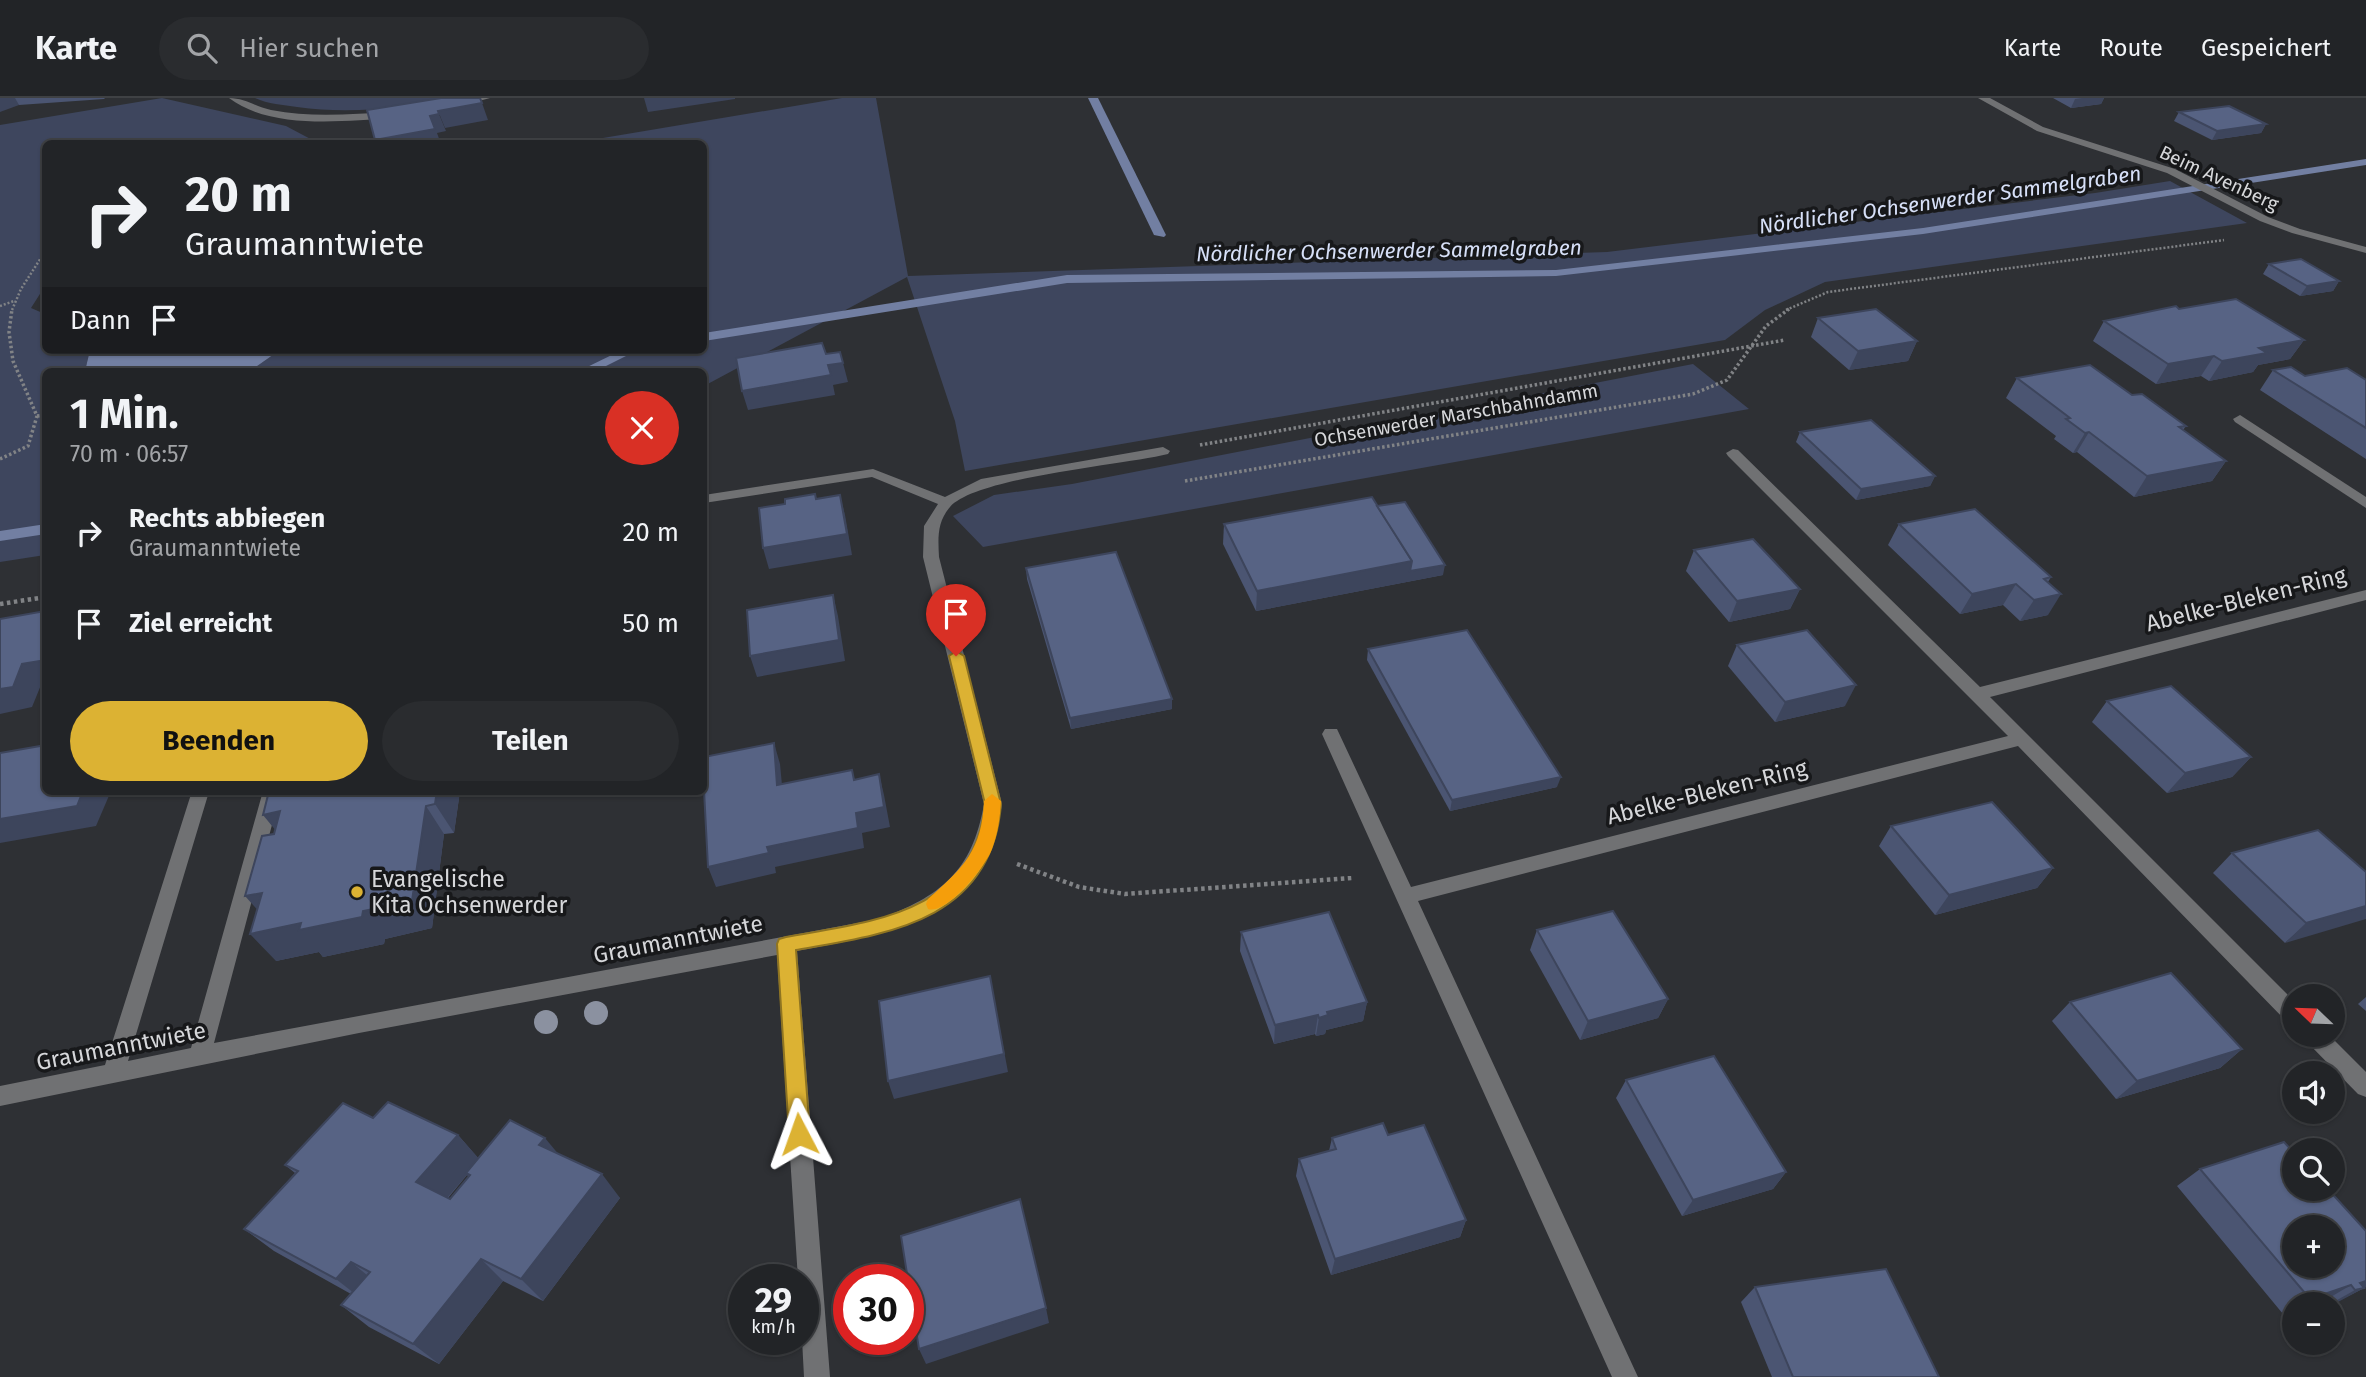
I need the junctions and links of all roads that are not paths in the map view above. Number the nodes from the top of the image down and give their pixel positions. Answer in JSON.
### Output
{"nodes":[{"id":1,"x":234,"y":98,"type":"edge"},
{"id":2,"x":485,"y":98,"type":"edge"},
{"id":3,"x":1983,"y":98,"type":"edge"},
{"id":4,"x":439,"y":107,"type":"edge"},
{"id":5,"x":401,"y":113,"type":"edge"},
{"id":6,"x":2366,"y":250,"type":"edge"},
{"id":7,"x":2240,"y":419,"type":"dead end"},
{"id":8,"x":1163,"y":451,"type":"road end"},
{"id":9,"x":1733,"y":453,"type":"dead end"},
{"id":10,"x":707,"y":499,"type":"edge"},
{"id":11,"x":946,"y":502,"type":"junction"},
{"id":12,"x":2366,"y":504,"type":"edge"},
{"id":13,"x":2366,"y":595,"type":"edge"},
{"id":14,"x":1977,"y":694,"type":"junction"},
{"id":15,"x":1331,"y":734,"type":"dead end"},
{"id":16,"x":2021,"y":739,"type":"junction"},
{"id":17,"x":199,"y":795,"type":"dead end"},
{"id":18,"x":271,"y":795,"type":"edge"},
{"id":19,"x":1406,"y":896,"type":"junction"},
{"id":20,"x":786,"y":944,"type":"junction"},
{"id":21,"x":2282,"y":1002,"type":"edge"},
{"id":22,"x":2327,"y":1047,"type":"edge"},
{"id":23,"x":200,"y":1055,"type":"junction"},
{"id":24,"x":113,"y":1073,"type":"junction"},
{"id":25,"x":2366,"y":1087,"type":"edge"},
{"id":26,"x":0,"y":1096,"type":"edge"},
{"id":27,"x":817,"y":1377,"type":"edge"},
{"id":28,"x":1625,"y":1377,"type":"edge"}],
"edges":[{"from":1,"to":5,"type":"street"},
{"from":2,"to":4,"type":"street"},
{"from":3,"to":6,"type":"street","name":"Beim Avenberg"},
{"from":7,"to":12,"type":"street"},
{"from":8,"to":11,"type":"street"},
{"from":9,"to":14,"type":"street"},
{"from":10,"to":11,"type":"street"},
{"from":11,"to":20,"type":"street","name":"Graumanntwiete"},
{"from":13,"to":14,"type":"street","name":"Abelke-Bleken-Ring"},
{"from":14,"to":16,"type":"street"},
{"from":15,"to":19,"type":"street"},
{"from":16,"to":19,"type":"street","name":"Abelke-Bleken-Ring"},
{"from":16,"to":21,"type":"street"},
{"from":17,"to":24,"type":"street"},
{"from":18,"to":23,"type":"street"},
{"from":19,"to":28,"type":"street"},
{"from":20,"to":23,"type":"street","name":"Graumanntwiete"},
{"from":20,"to":27,"type":"street"},
{"from":22,"to":25,"type":"street"},
{"from":23,"to":24,"type":"street","name":"Graumanntwiete"},
{"from":24,"to":26,"type":"street","name":"Graumanntwiete"}]}
